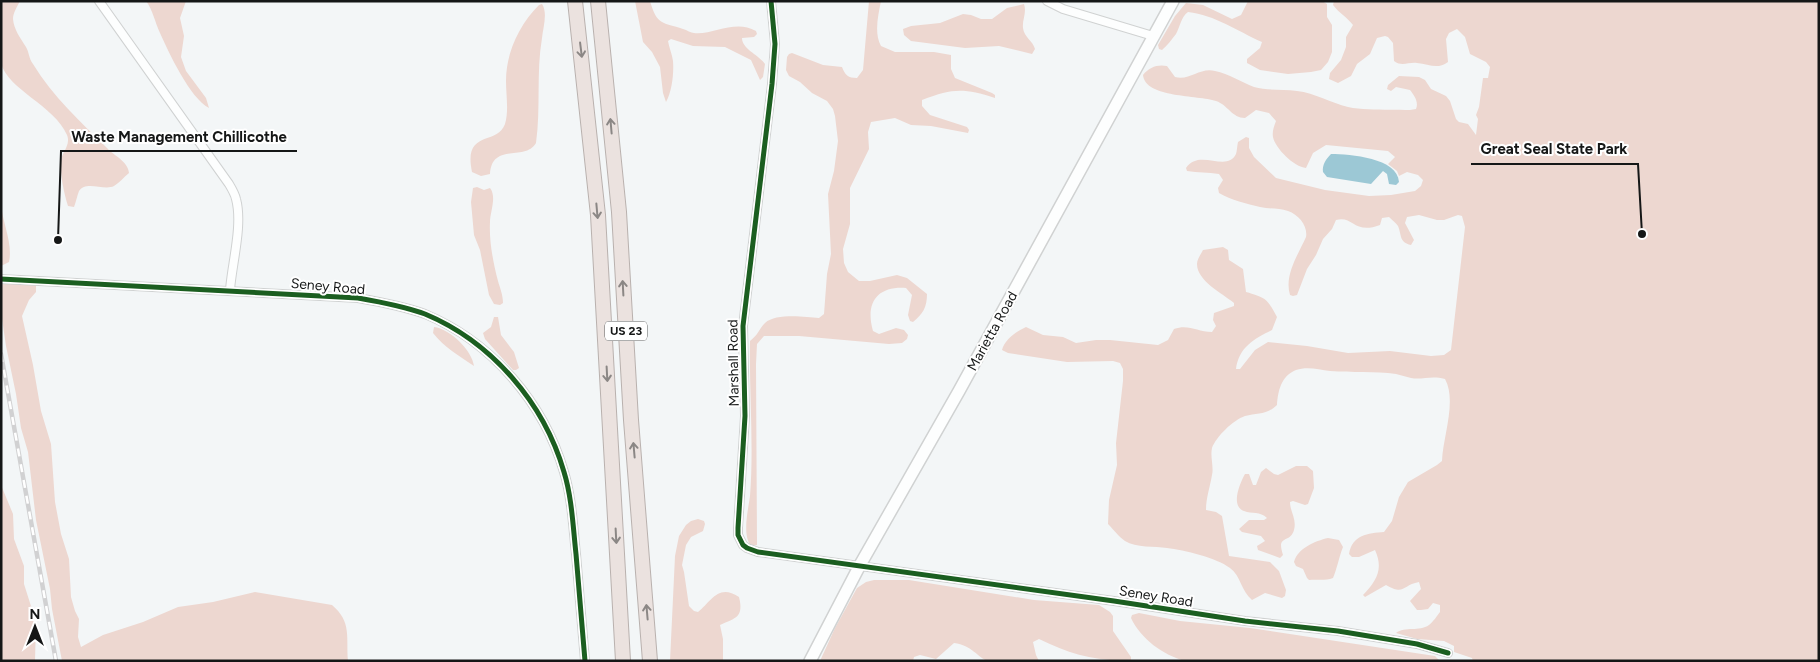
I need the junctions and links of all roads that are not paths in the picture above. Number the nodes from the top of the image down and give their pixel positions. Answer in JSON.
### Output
{"nodes":[{"id":1,"x":99,"y":1,"type":"edge"},
{"id":2,"x":575,"y":1,"type":"edge"},
{"id":3,"x":598,"y":1,"type":"edge"},
{"id":4,"x":771,"y":1,"type":"edge"},
{"id":5,"x":1047,"y":1,"type":"edge"},
{"id":6,"x":1173,"y":1,"type":"edge"},
{"id":7,"x":1153,"y":36,"type":"junction"},
{"id":8,"x":1,"y":279,"type":"edge"},
{"id":9,"x":230,"y":290,"type":"junction"},
{"id":10,"x":860,"y":566,"type":"junction"},
{"id":11,"x":1448,"y":653,"type":"dead end"},
{"id":12,"x":584,"y":661,"type":"edge"},
{"id":13,"x":623,"y":661,"type":"edge"},
{"id":14,"x":650,"y":661,"type":"edge"},
{"id":15,"x":810,"y":661,"type":"edge"}],
"edges":[{"from":1,"to":9,"type":"street"},
{"from":2,"to":13,"type":"highway","number":"US 23","one_way":true},
{"from":14,"to":3,"type":"highway","number":"US 23","one_way":true},
{"from":4,"to":10,"type":"street","name":"Marshall Road"},
{"from":5,"to":7,"type":"street"},
{"from":6,"to":7,"type":"street","name":"Marietta Road"},
{"from":7,"to":10,"type":"street","name":"Marietta Road"},
{"from":8,"to":9,"type":"street","name":"Seney Road"},
{"from":9,"to":12,"type":"street","name":"Seney Road"},
{"from":10,"to":11,"type":"street","name":"Seney Road"},
{"from":10,"to":15,"type":"street","name":"Marietta Road"}]}
